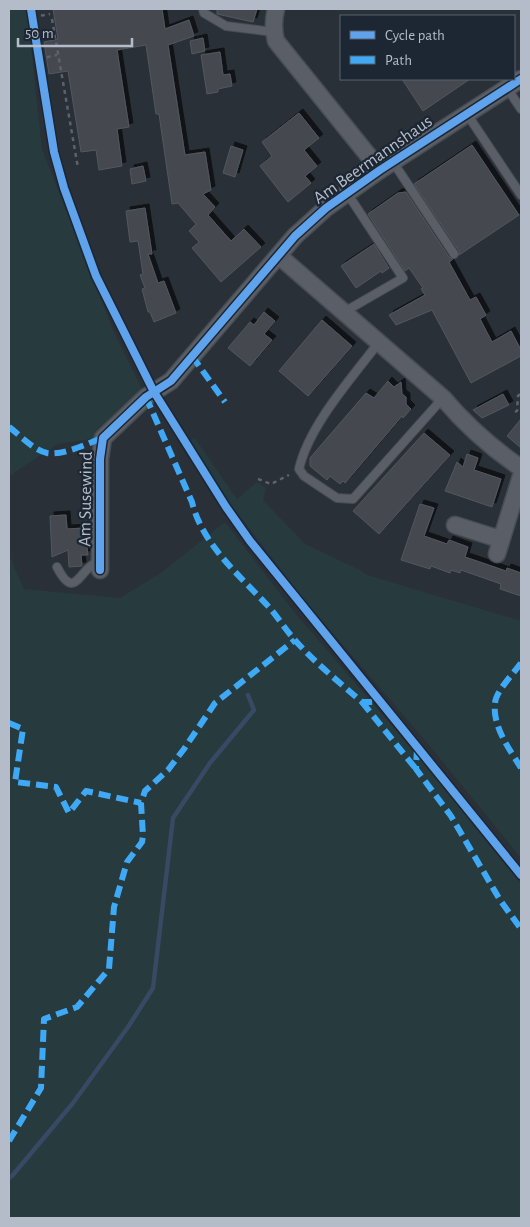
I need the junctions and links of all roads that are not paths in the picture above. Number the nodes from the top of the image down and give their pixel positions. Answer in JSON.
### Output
{"nodes":[{"id":1,"x":203,"y":9,"type":"edge"},
{"id":2,"x":276,"y":9,"type":"edge"},
{"id":3,"x":273,"y":32,"type":"junction"},
{"id":4,"x":521,"y":79,"type":"edge"},
{"id":5,"x":507,"y":88,"type":"junction"},
{"id":6,"x":521,"y":109,"type":"edge"},
{"id":7,"x":467,"y":114,"type":"junction"},
{"id":8,"x":386,"y":166,"type":"junction"},
{"id":9,"x":347,"y":193,"type":"junction"},
{"id":10,"x":521,"y":195,"type":"edge"},
{"id":11,"x":454,"y":254,"type":"dead end"},
{"id":12,"x":279,"y":256,"type":"junction"},
{"id":13,"x":344,"y":312,"type":"junction"},
{"id":14,"x":379,"y":342,"type":"junction"},
{"id":15,"x":154,"y":392,"type":"joint"},
{"id":16,"x":443,"y":398,"type":"junction"},
{"id":17,"x":521,"y":468,"type":"edge"},
{"id":18,"x":521,"y":476,"type":"edge"},
{"id":19,"x":455,"y":525,"type":"dead end"},
{"id":20,"x":502,"y":537,"type":"junction"},
{"id":21,"x":497,"y":554,"type":"dead end"},
{"id":22,"x":100,"y":565,"type":"joint"},
{"id":23,"x":57,"y":567,"type":"dead end"}],
"edges":[{"from":1,"to":3,"type":"lane"},
{"from":2,"to":3,"type":"street"},
{"from":3,"to":8,"type":"street","name":"Am Beermannshaus"},
{"from":4,"to":5,"type":"street","name":"Am Beermannshaus"},
{"from":5,"to":6,"type":"lane"},
{"from":5,"to":7,"type":"street","name":"Am Beermannshaus"},
{"from":7,"to":8,"type":"street","name":"Am Beermannshaus"},
{"from":7,"to":10,"type":"lane"},
{"from":8,"to":9,"type":"street","name":"Am Beermannshaus"},
{"from":8,"to":11,"type":"lane"},
{"from":9,"to":12,"type":"street","name":"Am Beermannshaus"},
{"from":9,"to":13,"type":"lane"},
{"from":12,"to":13,"type":"street"},
{"from":12,"to":15,"type":"street","name":"Am Beermannshaus"},
{"from":13,"to":14,"type":"street"},
{"from":14,"to":16,"type":"street"},
{"from":14,"to":16,"type":"lane"},
{"from":15,"to":22,"type":"street","name":"Am Susewind"},
{"from":16,"to":17,"type":"street"},
{"from":18,"to":20,"type":"street"},
{"from":19,"to":20,"type":"street"},
{"from":20,"to":21,"type":"street"},
{"from":22,"to":23,"type":"lane"}]}
